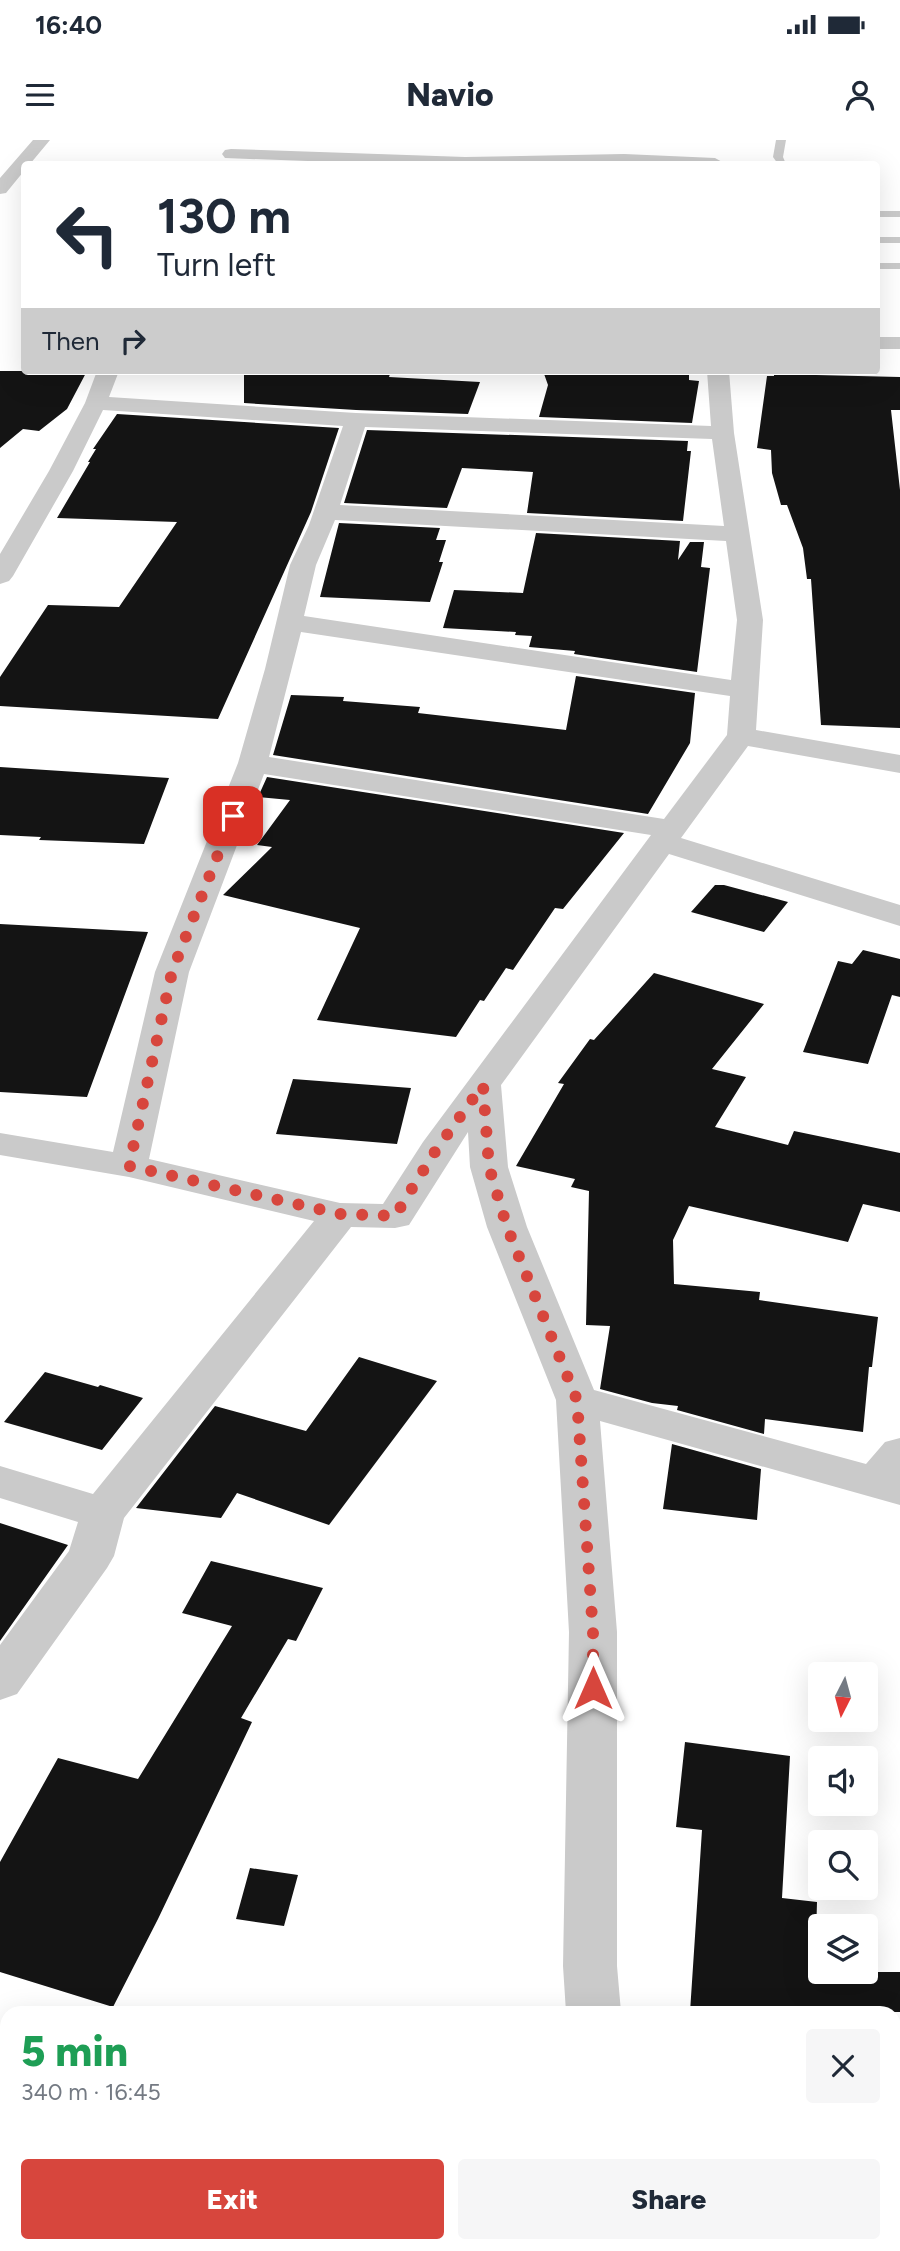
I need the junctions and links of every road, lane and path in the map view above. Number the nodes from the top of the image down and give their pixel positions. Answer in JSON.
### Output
{"nodes":[{"id":1,"x":42,"y":140,"type":"edge"},
{"id":2,"x":781,"y":140,"type":"edge"},
{"id":3,"x":231,"y":153,"type":"edge"},
{"id":4,"x":715,"y":158,"type":"edge"},
{"id":5,"x":24,"y":161,"type":"edge"},
{"id":6,"x":454,"y":161,"type":"edge"},
{"id":7,"x":556,"y":161,"type":"edge"},
{"id":8,"x":780,"y":161,"type":"edge"},
{"id":9,"x":21,"y":164,"type":"edge"},
{"id":10,"x":0,"y":189,"type":"edge"},
{"id":11,"x":880,"y":214,"type":"edge"},
{"id":12,"x":900,"y":214,"type":"edge"},
{"id":13,"x":880,"y":240,"type":"edge"},
{"id":14,"x":900,"y":240,"type":"edge"},
{"id":15,"x":880,"y":266,"type":"edge"},
{"id":16,"x":900,"y":266,"type":"edge"},
{"id":17,"x":880,"y":343,"type":"edge"},
{"id":18,"x":900,"y":343,"type":"edge"},
{"id":19,"x":106,"y":375,"type":"edge"},
{"id":20,"x":718,"y":375,"type":"edge"},
{"id":21,"x":96,"y":403,"type":"junction"},
{"id":22,"x":356,"y":420,"type":"junction"},
{"id":23,"x":723,"y":433,"type":"junction"},
{"id":24,"x":325,"y":512,"type":"junction"},
{"id":25,"x":737,"y":534,"type":"junction"},
{"id":26,"x":0,"y":576,"type":"edge"},
{"id":27,"x":290,"y":622,"type":"junction"},
{"id":28,"x":745,"y":690,"type":"junction"},
{"id":29,"x":741,"y":736,"type":"junction"},
{"id":30,"x":253,"y":763,"type":"junction"},
{"id":31,"x":900,"y":764,"type":"edge"},
{"id":32,"x":666,"y":836,"type":"junction"},
{"id":33,"x":900,"y":916,"type":"edge"},
{"id":34,"x":483,"y":1085,"type":"junction"},
{"id":35,"x":0,"y":1144,"type":"edge"},
{"id":36,"x":129,"y":1166,"type":"junction"},
{"id":37,"x":340,"y":1214,"type":"junction"},
{"id":38,"x":577,"y":1400,"type":"junction"},
{"id":39,"x":892,"y":1474,"type":"edge"},
{"id":40,"x":0,"y":1482,"type":"edge"},
{"id":41,"x":103,"y":1513,"type":"junction"},
{"id":42,"x":0,"y":1681,"type":"edge"},
{"id":43,"x":593,"y":2006,"type":"edge"}],
"edges":[{"from":1,"to":5,"type":"street"},
{"from":2,"to":8,"type":"lane"},
{"from":3,"to":6,"type":"street"},
{"from":4,"to":7,"type":"street"},
{"from":9,"to":10,"type":"street"},
{"from":11,"to":12,"type":"lane"},
{"from":13,"to":14,"type":"lane"},
{"from":15,"to":16,"type":"lane"},
{"from":17,"to":18,"type":"street"},
{"from":19,"to":21,"type":"street"},
{"from":20,"to":23,"type":"street"},
{"from":21,"to":22,"type":"street"},
{"from":21,"to":26,"type":"street"},
{"from":22,"to":23,"type":"street"},
{"from":22,"to":24,"type":"street"},
{"from":23,"to":25,"type":"street"},
{"from":24,"to":25,"type":"street"},
{"from":24,"to":27,"type":"street"},
{"from":25,"to":28,"type":"street"},
{"from":27,"to":28,"type":"street"},
{"from":27,"to":30,"type":"street"},
{"from":28,"to":29,"type":"street"},
{"from":29,"to":31,"type":"street"},
{"from":29,"to":32,"type":"street"},
{"from":30,"to":32,"type":"street"},
{"from":30,"to":36,"type":"street"},
{"from":32,"to":33,"type":"street"},
{"from":32,"to":34,"type":"street"},
{"from":34,"to":37,"type":"street"},
{"from":34,"to":38,"type":"street"},
{"from":35,"to":36,"type":"street"},
{"from":36,"to":37,"type":"street"},
{"from":37,"to":41,"type":"street"},
{"from":38,"to":39,"type":"street"},
{"from":38,"to":43,"type":"street"},
{"from":40,"to":41,"type":"street"},
{"from":41,"to":42,"type":"street"}]}
